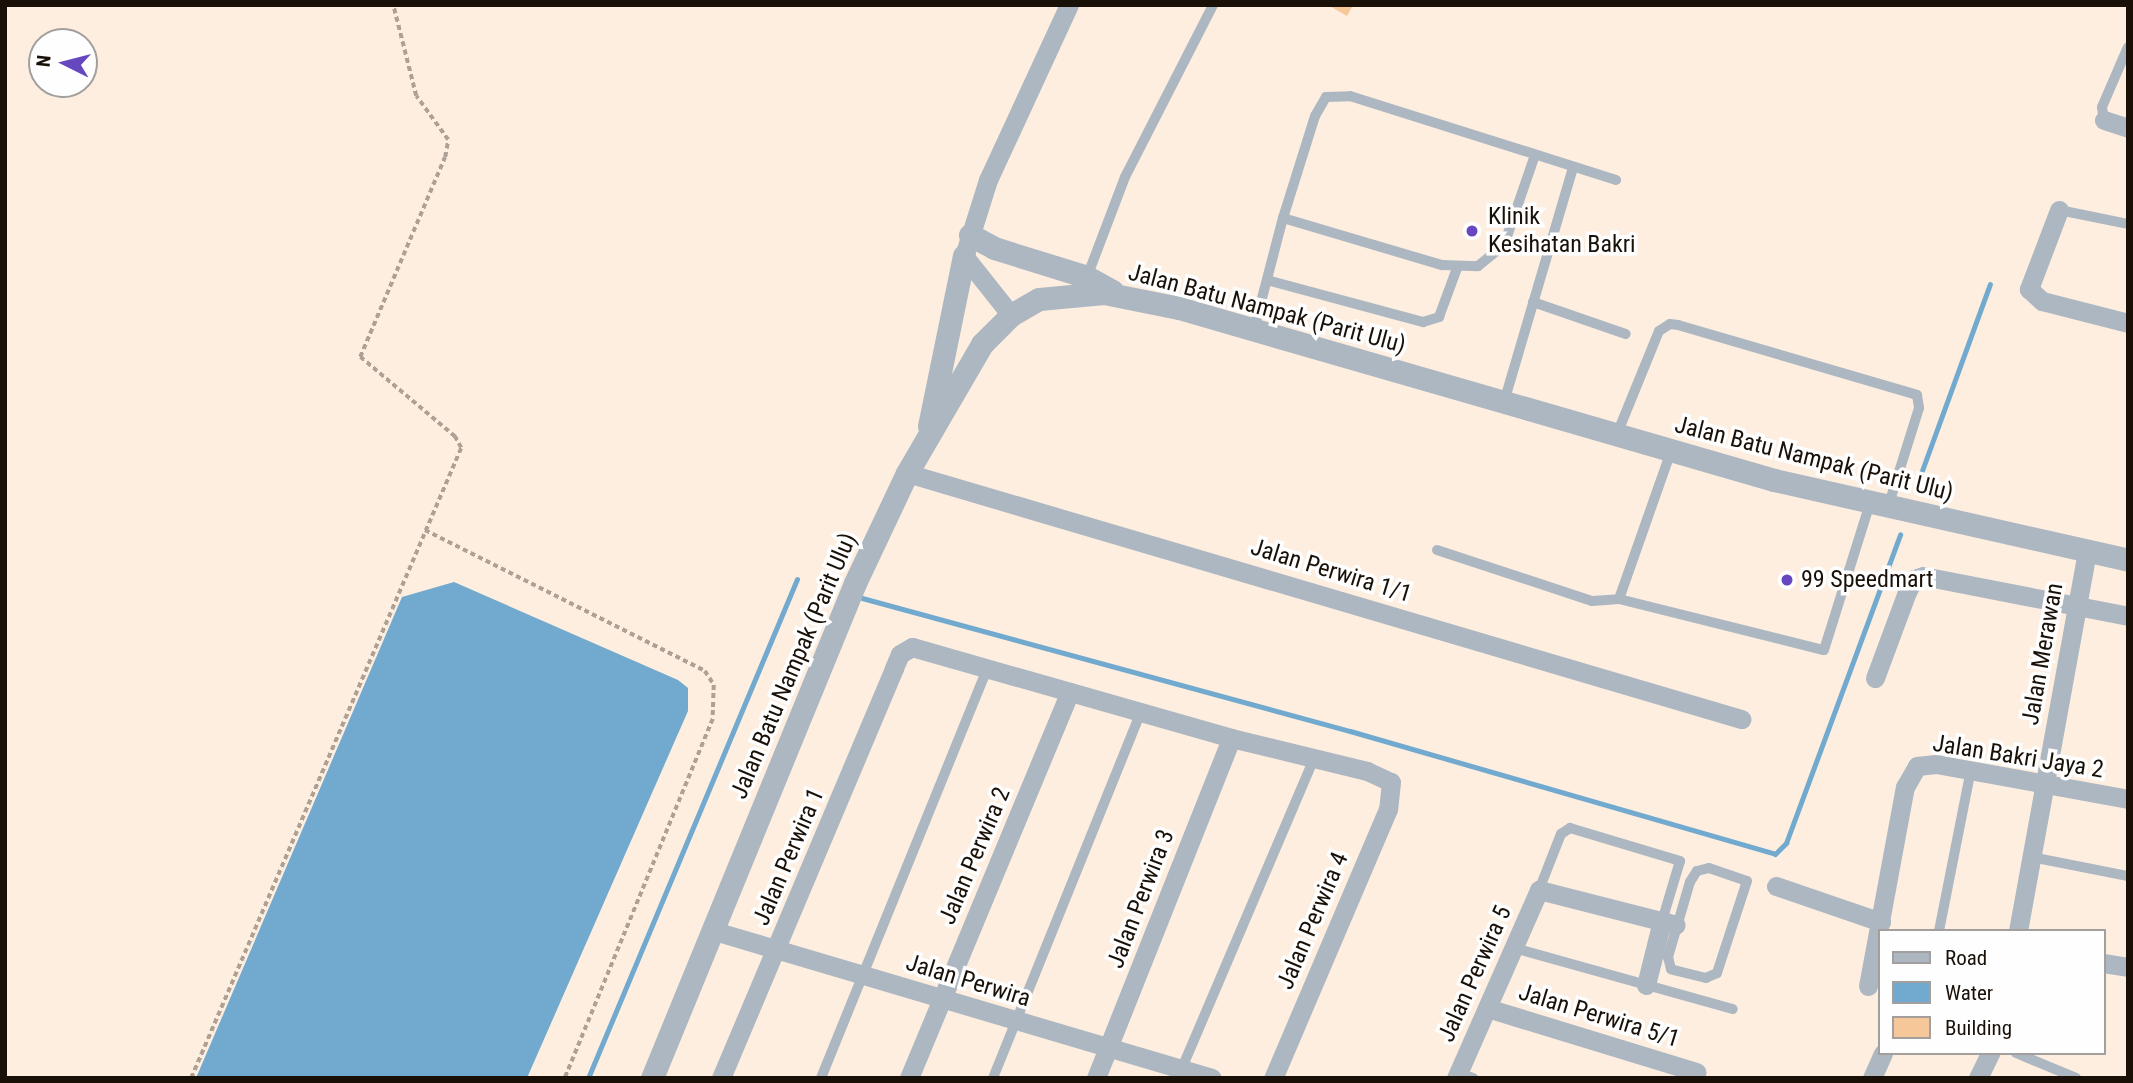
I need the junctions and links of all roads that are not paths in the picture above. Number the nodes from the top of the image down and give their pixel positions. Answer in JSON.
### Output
{"nodes":[{"id":1,"x":1069,"y":5,"type":"edge"},
{"id":2,"x":1213,"y":5,"type":"edge"},
{"id":3,"x":2128,"y":47,"type":"edge"},
{"id":4,"x":2104,"y":120,"type":"joint"},
{"id":5,"x":2128,"y":128,"type":"edge"},
{"id":6,"x":1535,"y":155,"type":"junction"},
{"id":7,"x":1573,"y":167,"type":"junction"},
{"id":8,"x":1616,"y":180,"type":"dead end"},
{"id":9,"x":2059,"y":211,"type":"joint"},
{"id":10,"x":1283,"y":218,"type":"junction"},
{"id":11,"x":2128,"y":224,"type":"edge"},
{"id":12,"x":967,"y":245,"type":"junction"},
{"id":13,"x":1457,"y":268,"type":"junction"},
{"id":14,"x":1087,"y":277,"type":"junction"},
{"id":15,"x":1267,"y":280,"type":"junction"},
{"id":16,"x":1124,"y":298,"type":"junction"},
{"id":17,"x":1533,"y":302,"type":"junction"},
{"id":18,"x":1011,"y":315,"type":"junction"},
{"id":19,"x":2128,"y":323,"type":"edge"},
{"id":20,"x":1254,"y":329,"type":"junction"},
{"id":21,"x":1626,"y":334,"type":"dead end"},
{"id":22,"x":1504,"y":402,"type":"junction"},
{"id":23,"x":1617,"y":435,"type":"junction"},
{"id":24,"x":927,"y":436,"type":"junction"},
{"id":25,"x":1671,"y":451,"type":"junction"},
{"id":26,"x":907,"y":473,"type":"junction"},
{"id":27,"x":1879,"y":505,"type":"junction"},
{"id":28,"x":1437,"y":550,"type":"dead end"},
{"id":29,"x":2087,"y":551,"type":"junction"},
{"id":30,"x":2128,"y":560,"type":"edge"},
{"id":31,"x":1619,"y":599,"type":"junction"},
{"id":32,"x":2076,"y":608,"type":"junction"},
{"id":33,"x":2128,"y":617,"type":"edge"},
{"id":34,"x":988,"y":666,"type":"junction"},
{"id":35,"x":1875,"y":678,"type":"dead end"},
{"id":36,"x":1070,"y":692,"type":"junction"},
{"id":37,"x":1141,"y":711,"type":"junction"},
{"id":38,"x":1741,"y":719,"type":"dead end"},
{"id":39,"x":1231,"y":738,"type":"junction"},
{"id":40,"x":1314,"y":758,"type":"junction"},
{"id":41,"x":1971,"y":770,"type":"junction"},
{"id":42,"x":2044,"y":782,"type":"junction"},
{"id":43,"x":2128,"y":799,"type":"edge"},
{"id":44,"x":2030,"y":857,"type":"junction"},
{"id":45,"x":2128,"y":876,"type":"edge"},
{"id":46,"x":1776,"y":886,"type":"dead end"},
{"id":47,"x":1539,"y":890,"type":"junction"},
{"id":48,"x":1881,"y":922,"type":"junction"},
{"id":49,"x":1669,"y":923,"type":"junction"},
{"id":50,"x":1880,"y":929,"type":"edge"},
{"id":51,"x":1939,"y":929,"type":"edge"},
{"id":52,"x":2018,"y":929,"type":"edge"},
{"id":53,"x":711,"y":930,"type":"junction"},
{"id":54,"x":1878,"y":937,"type":"edge"},
{"id":55,"x":1514,"y":948,"type":"junction"},
{"id":56,"x":776,"y":949,"type":"junction"},
{"id":57,"x":2105,"y":963,"type":"edge"},
{"id":58,"x":2128,"y":967,"type":"edge"},
{"id":59,"x":865,"y":975,"type":"junction"},
{"id":60,"x":1646,"y":985,"type":"junction"},
{"id":61,"x":1868,"y":986,"type":"dead end"},
{"id":62,"x":943,"y":999,"type":"junction"},
{"id":63,"x":1487,"y":1007,"type":"junction"},
{"id":64,"x":1733,"y":1009,"type":"dead end"},
{"id":65,"x":1017,"y":1020,"type":"junction"},
{"id":66,"x":1109,"y":1048,"type":"junction"},
{"id":67,"x":1882,"y":1055,"type":"edge"},
{"id":68,"x":1989,"y":1055,"type":"edge"},
{"id":69,"x":2020,"y":1055,"type":"edge"},
{"id":70,"x":1182,"y":1068,"type":"junction"},
{"id":71,"x":1696,"y":1072,"type":"dead end"},
{"id":72,"x":2060,"y":1074,"type":"edge"},
{"id":73,"x":1462,"y":1076,"type":"edge"},
{"id":74,"x":652,"y":1078,"type":"edge"},
{"id":75,"x":721,"y":1078,"type":"edge"},
{"id":76,"x":821,"y":1078,"type":"edge"},
{"id":77,"x":909,"y":1078,"type":"edge"},
{"id":78,"x":993,"y":1078,"type":"edge"},
{"id":79,"x":1096,"y":1078,"type":"edge"},
{"id":80,"x":1212,"y":1078,"type":"edge"},
{"id":81,"x":1273,"y":1078,"type":"edge"},
{"id":82,"x":1871,"y":1078,"type":"edge"},
{"id":83,"x":1978,"y":1078,"type":"edge"},
{"id":84,"x":2076,"y":1078,"type":"edge"}],
"edges":[{"from":1,"to":12,"type":"street"},
{"from":2,"to":14,"type":"lane"},
{"from":3,"to":4,"type":"lane"},
{"from":4,"to":5,"type":"street"},
{"from":6,"to":7,"type":"lane"},
{"from":6,"to":10,"type":"lane"},
{"from":6,"to":13,"type":"lane"},
{"from":7,"to":8,"type":"lane"},
{"from":7,"to":17,"type":"lane"},
{"from":9,"to":11,"type":"lane"},
{"from":9,"to":19,"type":"street"},
{"from":10,"to":13,"type":"lane"},
{"from":10,"to":15,"type":"lane"},
{"from":12,"to":14,"type":"street"},
{"from":12,"to":18,"type":"street"},
{"from":12,"to":24,"type":"street"},
{"from":13,"to":15,"type":"lane"},
{"from":14,"to":16,"type":"street"},
{"from":15,"to":20,"type":"lane"},
{"from":16,"to":18,"type":"street","name":"Jalan Batu Nampak (Parit Ulu)"},
{"from":16,"to":20,"type":"street","name":"Jalan Batu Nampak (Parit Ulu)"},
{"from":17,"to":21,"type":"lane"},
{"from":17,"to":22,"type":"lane"},
{"from":18,"to":24,"type":"street","name":"Jalan Batu Nampak (Parit Ulu)"},
{"from":20,"to":22,"type":"street","name":"Jalan Batu Nampak (Parit Ulu)"},
{"from":22,"to":23,"type":"street","name":"Jalan Batu Nampak (Parit Ulu)"},
{"from":23,"to":25,"type":"street","name":"Jalan Batu Nampak (Parit Ulu)"},
{"from":23,"to":27,"type":"lane"},
{"from":24,"to":26,"type":"street","name":"Jalan Batu Nampak (Parit Ulu)"},
{"from":25,"to":27,"type":"street","name":"Jalan Batu Nampak (Parit Ulu)"},
{"from":25,"to":31,"type":"lane"},
{"from":26,"to":38,"type":"street","name":"Jalan Perwira 1/1"},
{"from":26,"to":53,"type":"street","name":"Jalan Batu Nampak (Parit Ulu)"},
{"from":27,"to":29,"type":"street","name":"Jalan Batu Nampak (Parit Ulu)"},
{"from":27,"to":31,"type":"lane"},
{"from":28,"to":31,"type":"lane"},
{"from":29,"to":30,"type":"street","name":"Jalan Batu Nampak (Parit Ulu)"},
{"from":29,"to":32,"type":"street","name":"Jalan Merawan"},
{"from":32,"to":33,"type":"street"},
{"from":32,"to":35,"type":"street"},
{"from":32,"to":42,"type":"street","name":"Jalan Merawan"},
{"from":34,"to":36,"type":"street"},
{"from":34,"to":56,"type":"street","name":"Jalan Perwira 1"},
{"from":34,"to":59,"type":"lane"},
{"from":36,"to":37,"type":"street"},
{"from":36,"to":62,"type":"street","name":"Jalan Perwira 2"},
{"from":37,"to":39,"type":"street"},
{"from":37,"to":65,"type":"lane"},
{"from":39,"to":40,"type":"street"},
{"from":39,"to":66,"type":"street","name":"Jalan Perwira 3"},
{"from":40,"to":70,"type":"lane"},
{"from":40,"to":81,"type":"street","name":"Jalan Perwira 4"},
{"from":41,"to":42,"type":"street","name":"Jalan Bakri Jaya 2"},
{"from":41,"to":48,"type":"street","name":"Jalan Bakri Jaya 2"},
{"from":41,"to":51,"type":"lane"},
{"from":42,"to":43,"type":"street","name":"Jalan Bakri Jaya 2"},
{"from":42,"to":44,"type":"street","name":"Jalan Merawan"},
{"from":44,"to":45,"type":"lane"},
{"from":44,"to":52,"type":"street","name":"Jalan Merawan"},
{"from":46,"to":48,"type":"street"},
{"from":47,"to":49,"type":"street"},
{"from":47,"to":49,"type":"lane"},
{"from":47,"to":55,"type":"street","name":"Jalan Perwira 5"},
{"from":48,"to":50,"type":"street","name":"Jalan Bakri Jaya 2"},
{"from":49,"to":49,"type":"lane"},
{"from":49,"to":60,"type":"street"},
{"from":53,"to":56,"type":"street","name":"Jalan Perwira"},
{"from":53,"to":74,"type":"street","name":"Jalan Batu Nampak (Parit Ulu)"},
{"from":54,"to":61,"type":"street","name":"Jalan Bakri Jaya 2"},
{"from":55,"to":60,"type":"lane"},
{"from":55,"to":63,"type":"street","name":"Jalan Perwira 5"},
{"from":56,"to":59,"type":"street","name":"Jalan Perwira"},
{"from":56,"to":75,"type":"street","name":"Jalan Perwira 1"},
{"from":57,"to":58,"type":"street"},
{"from":59,"to":62,"type":"street","name":"Jalan Perwira"},
{"from":59,"to":76,"type":"lane"},
{"from":60,"to":64,"type":"lane"},
{"from":62,"to":65,"type":"street","name":"Jalan Perwira"},
{"from":62,"to":77,"type":"street","name":"Jalan Perwira 2"},
{"from":63,"to":71,"type":"street","name":"Jalan Perwira 5/1"},
{"from":63,"to":73,"type":"street","name":"Jalan Perwira 5"},
{"from":65,"to":66,"type":"street","name":"Jalan Perwira"},
{"from":65,"to":78,"type":"lane"},
{"from":66,"to":70,"type":"street","name":"Jalan Perwira"},
{"from":66,"to":79,"type":"street","name":"Jalan Perwira 3"},
{"from":67,"to":82,"type":"street"},
{"from":68,"to":83,"type":"street"},
{"from":69,"to":72,"type":"lane"},
{"from":70,"to":80,"type":"street","name":"Jalan Perwira"},
{"from":72,"to":84,"type":"lane"}]}
